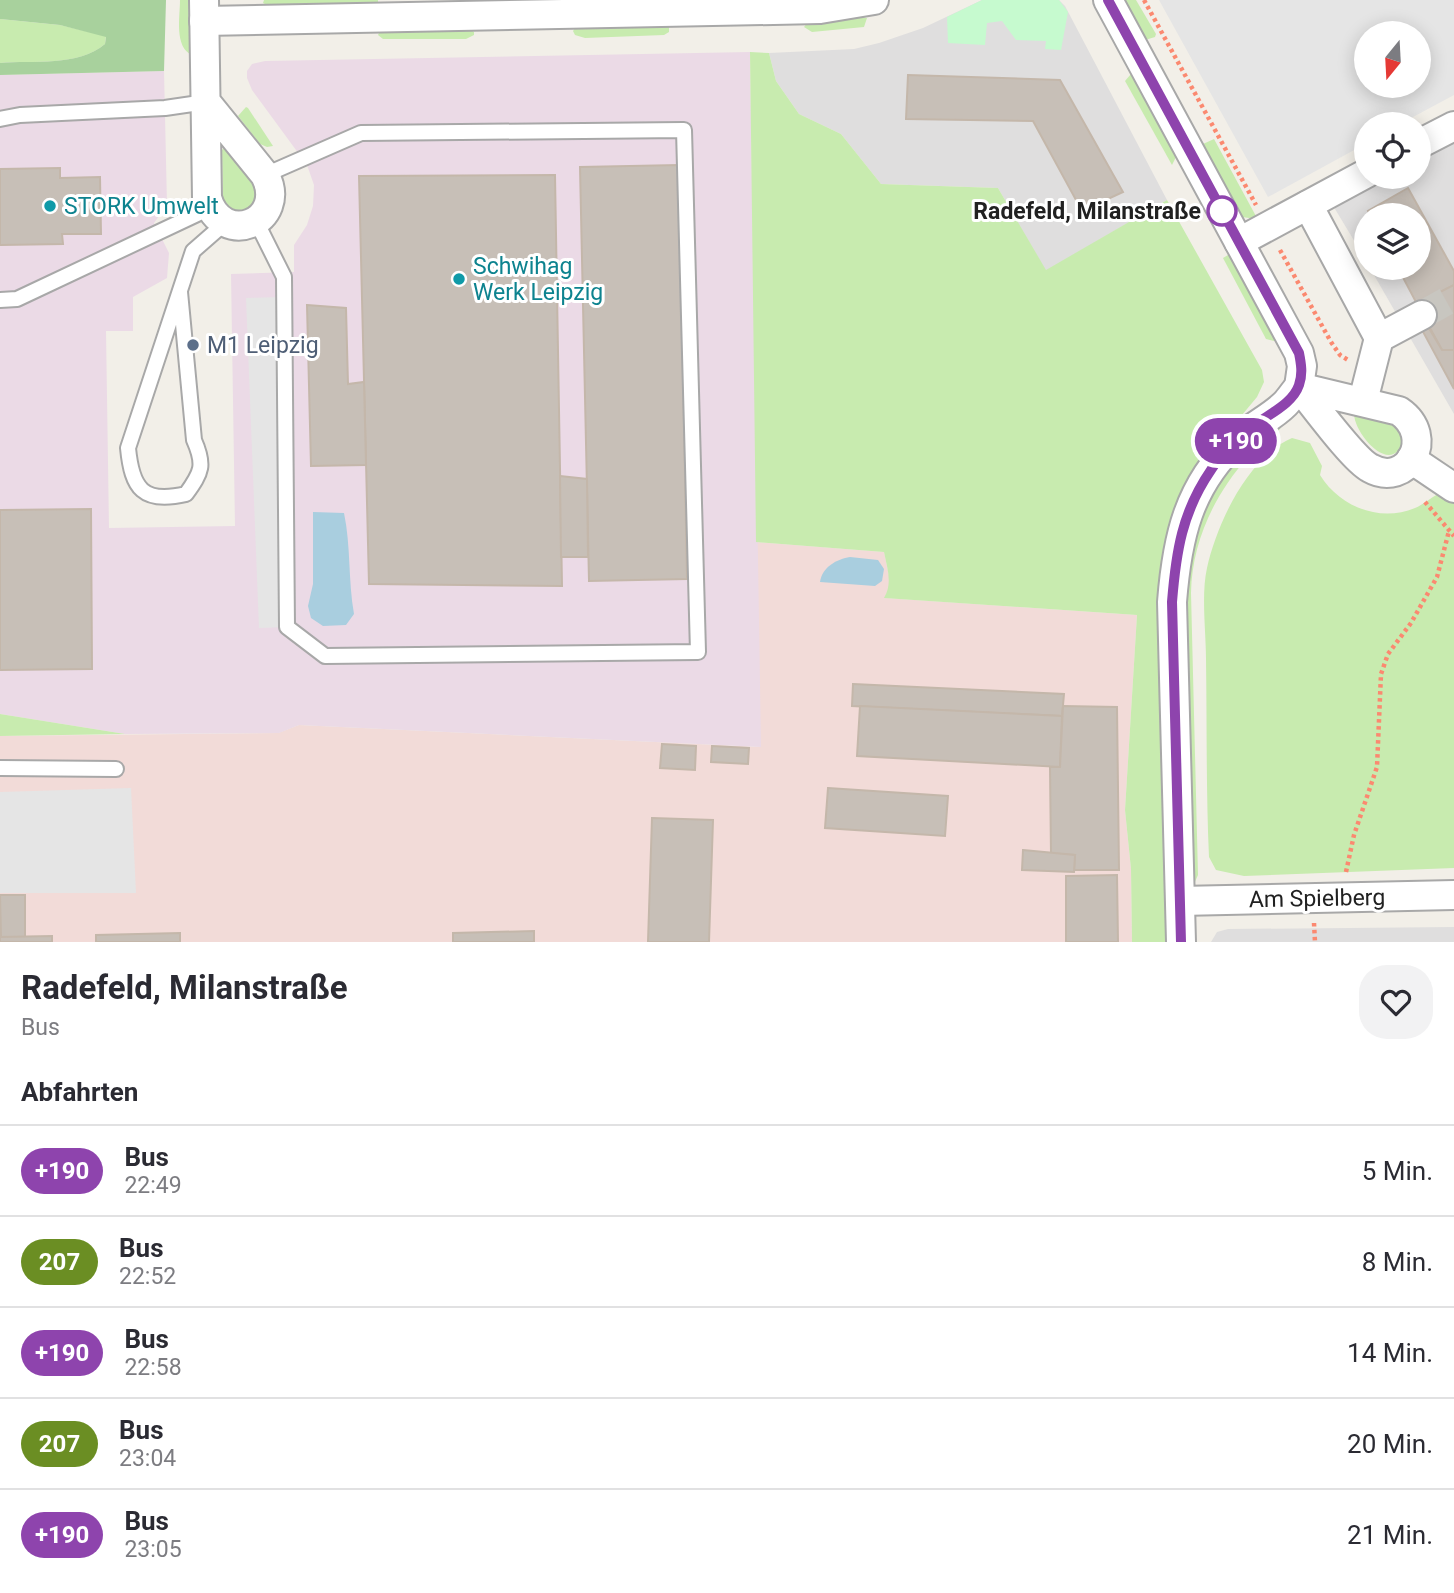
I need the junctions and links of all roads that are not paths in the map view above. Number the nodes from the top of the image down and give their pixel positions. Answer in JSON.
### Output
{"nodes":[{"id":1,"x":874,"y":0,"type":"edge"},
{"id":2,"x":1108,"y":0,"type":"edge"},
{"id":3,"x":204,"y":10,"type":"edge"},
{"id":4,"x":206,"y":102,"type":"junction"},
{"id":5,"x":0,"y":119,"type":"edge"},
{"id":6,"x":1454,"y":125,"type":"edge"},
{"id":7,"x":1431,"y":137,"type":"edge"},
{"id":8,"x":265,"y":175,"type":"junction"},
{"id":9,"x":1354,"y":180,"type":"edge"},
{"id":10,"x":1308,"y":205,"type":"junction"},
{"id":11,"x":218,"y":216,"type":"junction"},
{"id":12,"x":256,"y":221,"type":"junction"},
{"id":13,"x":1240,"y":243,"type":"junction"},
{"id":14,"x":180,"y":292,"type":"junction"},
{"id":15,"x":0,"y":300,"type":"edge"},
{"id":16,"x":1422,"y":315,"type":"tunnel mouth"},
{"id":17,"x":1379,"y":338,"type":"junction"},
{"id":18,"x":1299,"y":387,"type":"junction"},
{"id":19,"x":1363,"y":401,"type":"junction"},
{"id":20,"x":1411,"y":460,"type":"junction"},
{"id":21,"x":1454,"y":488,"type":"edge"},
{"id":22,"x":0,"y":768,"type":"edge"},
{"id":23,"x":116,"y":769,"type":"dead end"},
{"id":24,"x":1454,"y":895,"type":"edge"},
{"id":25,"x":1180,"y":901,"type":"junction"},
{"id":26,"x":1181,"y":942,"type":"edge"}],
"edges":[{"from":1,"to":3,"type":"street"},
{"from":2,"to":13,"type":"street"},
{"from":3,"to":4,"type":"street"},
{"from":4,"to":5,"type":"lane"},
{"from":4,"to":8,"type":"street"},
{"from":4,"to":11,"type":"street"},
{"from":6,"to":7,"type":"street"},
{"from":8,"to":12,"type":"street"},
{"from":8,"to":12,"type":"lane"},
{"from":9,"to":10,"type":"street"},
{"from":10,"to":13,"type":"street"},
{"from":10,"to":17,"type":"street"},
{"from":11,"to":12,"type":"street"},
{"from":11,"to":14,"type":"lane"},
{"from":11,"to":15,"type":"lane"},
{"from":13,"to":18,"type":"street"},
{"from":14,"to":14,"type":"lane"},
{"from":16,"to":17,"type":"street"},
{"from":17,"to":19,"type":"street"},
{"from":18,"to":19,"type":"street"},
{"from":18,"to":20,"type":"street"},
{"from":18,"to":25,"type":"street"},
{"from":19,"to":20,"type":"street"},
{"from":20,"to":21,"type":"street"},
{"from":22,"to":23,"type":"lane"},
{"from":24,"to":25,"type":"street","name":"Am Spielberg"},
{"from":25,"to":26,"type":"street"}]}
